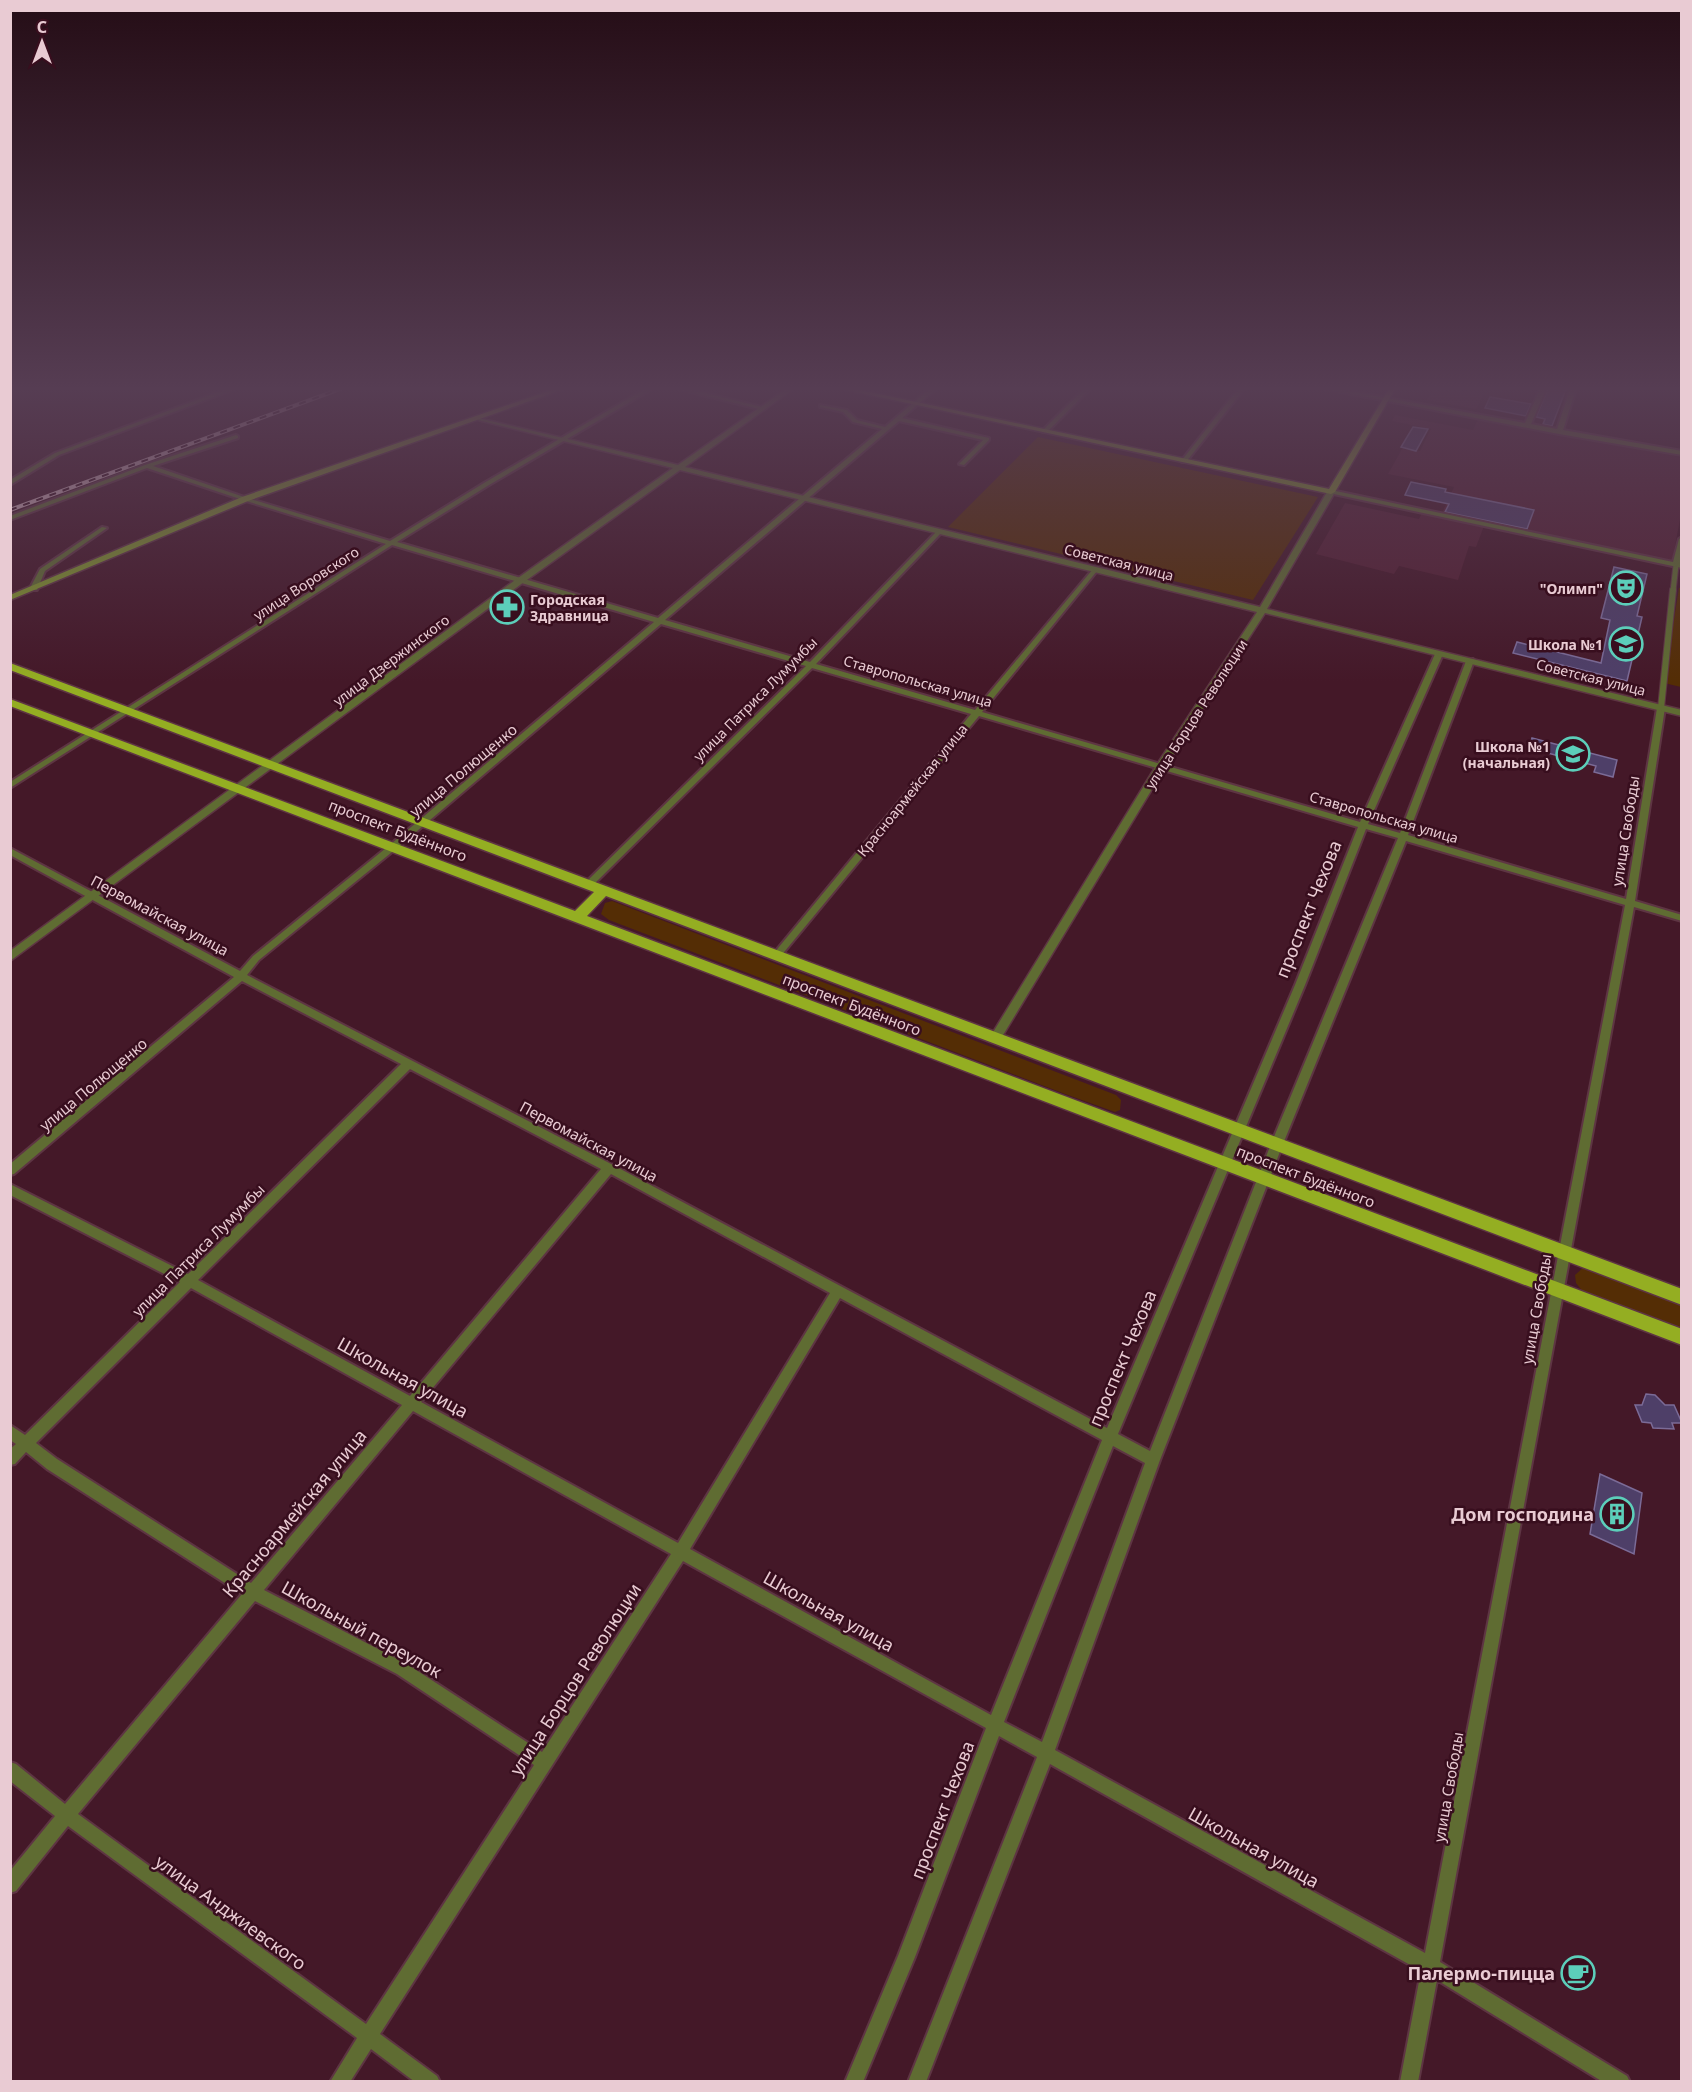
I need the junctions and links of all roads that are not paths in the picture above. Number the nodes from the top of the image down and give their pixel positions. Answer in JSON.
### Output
{"nodes":[{"id":1,"x":93,"y":487,"type":"edge"},
{"id":2,"x":209,"y":487,"type":"edge"},
{"id":3,"x":287,"y":487,"type":"edge"},
{"id":4,"x":483,"y":487,"type":"edge"},
{"id":5,"x":651,"y":487,"type":"edge"},
{"id":6,"x":754,"y":487,"type":"edge"},
{"id":7,"x":819,"y":487,"type":"edge"},
{"id":8,"x":1306,"y":487,"type":"edge"},
{"id":9,"x":1334,"y":487,"type":"edge"},
{"id":10,"x":1331,"y":492,"type":"junction"},
{"id":11,"x":805,"y":499,"type":"junction"},
{"id":12,"x":249,"y":500,"type":"junction"},
{"id":13,"x":10,"y":518,"type":"edge"},
{"id":14,"x":104,"y":528,"type":"dead end"},
{"id":15,"x":939,"y":532,"type":"junction"},
{"id":16,"x":1682,"y":539,"type":"edge"},
{"id":17,"x":391,"y":543,"type":"junction"},
{"id":18,"x":1679,"y":565,"type":"edge"},
{"id":19,"x":1095,"y":570,"type":"junction"},
{"id":20,"x":520,"y":580,"type":"junction"},
{"id":21,"x":34,"y":588,"type":"junction"},
{"id":22,"x":10,"y":598,"type":"edge"},
{"id":23,"x":10,"y":605,"type":"edge"},
{"id":24,"x":1262,"y":611,"type":"junction"},
{"id":25,"x":660,"y":621,"type":"junction"},
{"id":26,"x":1439,"y":654,"type":"junction"},
{"id":27,"x":1470,"y":661,"type":"junction"},
{"id":28,"x":812,"y":664,"type":"junction"},
{"id":29,"x":10,"y":666,"type":"edge"},
{"id":30,"x":10,"y":702,"type":"edge"},
{"id":31,"x":1660,"y":708,"type":"junction"},
{"id":32,"x":129,"y":712,"type":"junction"},
{"id":33,"x":976,"y":712,"type":"junction"},
{"id":34,"x":1682,"y":713,"type":"edge"},
{"id":35,"x":91,"y":735,"type":"junction"},
{"id":36,"x":274,"y":765,"type":"junction"},
{"id":37,"x":1161,"y":766,"type":"junction"},
{"id":38,"x":10,"y":786,"type":"edge"},
{"id":39,"x":242,"y":788,"type":"junction"},
{"id":40,"x":422,"y":822,"type":"junction"},
{"id":41,"x":1363,"y":825,"type":"junction"},
{"id":42,"x":1403,"y":837,"type":"junction"},
{"id":43,"x":394,"y":846,"type":"junction"},
{"id":44,"x":10,"y":851,"type":"edge"},
{"id":45,"x":588,"y":885,"type":"junction"},
{"id":46,"x":603,"y":891,"type":"junction"},
{"id":47,"x":94,"y":896,"type":"junction"},
{"id":48,"x":1630,"y":904,"type":"junction"},
{"id":49,"x":577,"y":918,"type":"junction"},
{"id":50,"x":1682,"y":918,"type":"edge"},
{"id":51,"x":777,"y":955,"type":"junction"},
{"id":52,"x":10,"y":957,"type":"edge"},
{"id":53,"x":242,"y":976,"type":"junction"},
{"id":54,"x":996,"y":1037,"type":"junction"},
{"id":55,"x":408,"y":1064,"type":"junction"},
{"id":56,"x":1240,"y":1130,"type":"junction"},
{"id":57,"x":1277,"y":1144,"type":"junction"},
{"id":58,"x":1226,"y":1163,"type":"junction"},
{"id":59,"x":609,"y":1168,"type":"junction"},
{"id":60,"x":10,"y":1171,"type":"edge"},
{"id":61,"x":1265,"y":1178,"type":"junction"},
{"id":62,"x":10,"y":1189,"type":"edge"},
{"id":63,"x":1563,"y":1252,"type":"junction"},
{"id":64,"x":189,"y":1281,"type":"junction"},
{"id":65,"x":1557,"y":1288,"type":"junction"},
{"id":66,"x":837,"y":1292,"type":"junction"},
{"id":67,"x":1682,"y":1297,"type":"edge"},
{"id":68,"x":1682,"y":1337,"type":"edge"},
{"id":69,"x":410,"y":1403,"type":"junction"},
{"id":70,"x":10,"y":1431,"type":"edge"},
{"id":71,"x":1110,"y":1437,"type":"junction"},
{"id":72,"x":28,"y":1442,"type":"junction"},
{"id":73,"x":10,"y":1459,"type":"edge"},
{"id":74,"x":1153,"y":1460,"type":"junction"},
{"id":75,"x":681,"y":1551,"type":"junction"},
{"id":76,"x":252,"y":1592,"type":"junction"},
{"id":77,"x":995,"y":1725,"type":"junction"},
{"id":78,"x":1046,"y":1753,"type":"junction"},
{"id":79,"x":544,"y":1763,"type":"junction"},
{"id":80,"x":10,"y":1770,"type":"edge"},
{"id":81,"x":66,"y":1815,"type":"junction"},
{"id":82,"x":10,"y":1885,"type":"edge"},
{"id":83,"x":1432,"y":1967,"type":"junction"},
{"id":84,"x":368,"y":2036,"type":"junction"},
{"id":85,"x":339,"y":2082,"type":"edge"},
{"id":86,"x":430,"y":2082,"type":"edge"},
{"id":87,"x":854,"y":2082,"type":"edge"},
{"id":88,"x":917,"y":2082,"type":"edge"},
{"id":89,"x":1408,"y":2082,"type":"edge"},
{"id":90,"x":1621,"y":2082,"type":"edge"}],
"edges":[{"from":1,"to":13,"type":"street"},
{"from":2,"to":12,"type":"street","name":"Ставропольская улица"},
{"from":3,"to":12,"type":"main road"},
{"from":4,"to":17,"type":"street","name":"улица Воровского"},
{"from":5,"to":20,"type":"street","name":"улица Дзержинского"},
{"from":6,"to":11,"type":"street","name":"Советская улица"},
{"from":7,"to":11,"type":"street","name":"улица Полющенко"},
{"from":8,"to":10,"type":"main road"},
{"from":9,"to":10,"type":"main road","name":"улица Борцов Революции"},
{"from":10,"to":18,"type":"street"},
{"from":10,"to":24,"type":"street","name":"улица Борцов Революции"},
{"from":11,"to":15,"type":"street","name":"Советская улица"},
{"from":11,"to":25,"type":"street","name":"улица Полющенко"},
{"from":12,"to":17,"type":"street","name":"Ставропольская улица"},
{"from":12,"to":21,"type":"main road"},
{"from":12,"to":23,"type":"main road"},
{"from":14,"to":21,"type":"street"},
{"from":15,"to":19,"type":"street","name":"Советская улица"},
{"from":15,"to":28,"type":"street","name":"улица Патриса Лумумбы"},
{"from":16,"to":18,"type":"street","name":"улица Свободы"},
{"from":17,"to":20,"type":"street","name":"Ставропольская улица"},
{"from":17,"to":32,"type":"street","name":"улица Воровского"},
{"from":18,"to":31,"type":"street","name":"улица Свободы"},
{"from":19,"to":24,"type":"street","name":"Советская улица"},
{"from":19,"to":33,"type":"street","name":"Красноармейская улица"},
{"from":20,"to":25,"type":"street","name":"Ставропольская улица"},
{"from":20,"to":36,"type":"street","name":"улица Дзержинского"},
{"from":21,"to":22,"type":"main road"},
{"from":24,"to":26,"type":"street","name":"Советская улица"},
{"from":24,"to":37,"type":"street","name":"улица Борцов Революции"},
{"from":25,"to":28,"type":"street","name":"Ставропольская улица"},
{"from":25,"to":40,"type":"street","name":"улица Полющенко"},
{"from":26,"to":27,"type":"street","name":"Советская улица"},
{"from":26,"to":41,"type":"street","name":"проспект Чехова"},
{"from":27,"to":31,"type":"street","name":"Советская улица"},
{"from":27,"to":42,"type":"street"},
{"from":28,"to":33,"type":"street","name":"Ставропольская улица"},
{"from":28,"to":45,"type":"street","name":"улица Патриса Лумумбы"},
{"from":29,"to":32,"type":"main road","name":"проспект Будённого"},
{"from":30,"to":35,"type":"main road","name":"проспект Будённого"},
{"from":31,"to":34,"type":"street","name":"Советская улица"},
{"from":31,"to":48,"type":"street","name":"улица Свободы"},
{"from":32,"to":35,"type":"street","name":"улица Воровского"},
{"from":32,"to":36,"type":"main road","name":"проспект Будённого"},
{"from":33,"to":37,"type":"street","name":"Ставропольская улица"},
{"from":33,"to":51,"type":"street","name":"Красноармейская улица"},
{"from":35,"to":38,"type":"street","name":"улица Воровского"},
{"from":35,"to":39,"type":"main road","name":"проспект Будённого"},
{"from":36,"to":39,"type":"street","name":"улица Дзержинского"},
{"from":36,"to":40,"type":"main road","name":"проспект Будённого"},
{"from":37,"to":41,"type":"street","name":"Ставропольская улица"},
{"from":37,"to":54,"type":"street","name":"улица Борцов Революции"},
{"from":39,"to":43,"type":"main road","name":"проспект Будённого"},
{"from":39,"to":47,"type":"street","name":"улица Дзержинского"},
{"from":40,"to":43,"type":"street","name":"улица Полющенко"},
{"from":40,"to":45,"type":"main road","name":"проспект Будённого"},
{"from":41,"to":42,"type":"street","name":"Ставропольская улица"},
{"from":41,"to":56,"type":"street","name":"проспект Чехова"},
{"from":42,"to":48,"type":"street","name":"Ставропольская улица"},
{"from":42,"to":57,"type":"street"},
{"from":43,"to":49,"type":"main road","name":"проспект Будённого"},
{"from":43,"to":53,"type":"street","name":"улица Полющенко"},
{"from":44,"to":47,"type":"street","name":"Первомайская улица"},
{"from":45,"to":46,"type":"main road","name":"проспект Будённого"},
{"from":46,"to":49,"type":"main road"},
{"from":46,"to":51,"type":"main road","name":"проспект Будённого"},
{"from":47,"to":52,"type":"street","name":"улица Дзержинского"},
{"from":47,"to":53,"type":"street","name":"Первомайская улица"},
{"from":48,"to":50,"type":"street","name":"Ставропольская улица"},
{"from":48,"to":63,"type":"street","name":"улица Свободы"},
{"from":49,"to":58,"type":"main road","name":"проспект Будённого"},
{"from":51,"to":54,"type":"main road","name":"проспект Будённого"},
{"from":53,"to":55,"type":"street","name":"Первомайская улица"},
{"from":53,"to":60,"type":"street","name":"улица Полющенко"},
{"from":54,"to":56,"type":"main road","name":"проспект Будённого"},
{"from":55,"to":59,"type":"street","name":"Первомайская улица"},
{"from":55,"to":64,"type":"street","name":"улица Патриса Лумумбы"},
{"from":56,"to":57,"type":"main road","name":"проспект Будённого"},
{"from":56,"to":58,"type":"street","name":"проспект Чехова"},
{"from":57,"to":61,"type":"street"},
{"from":57,"to":63,"type":"main road","name":"проспект Будённого"},
{"from":58,"to":61,"type":"main road","name":"проспект Будённого"},
{"from":58,"to":71,"type":"street","name":"проспект Чехова"},
{"from":59,"to":66,"type":"street","name":"Первомайская улица"},
{"from":59,"to":69,"type":"street","name":"Красноармейская улица"},
{"from":61,"to":65,"type":"main road","name":"проспект Будённого"},
{"from":61,"to":74,"type":"street"},
{"from":62,"to":64,"type":"street","name":"Школьная улица"},
{"from":63,"to":65,"type":"street","name":"улица Свободы"},
{"from":63,"to":67,"type":"main road","name":"проспект Будённого"},
{"from":64,"to":69,"type":"street","name":"Школьная улица"},
{"from":64,"to":72,"type":"street","name":"улица Патриса Лумумбы"},
{"from":65,"to":68,"type":"main road","name":"проспект Будённого"},
{"from":65,"to":83,"type":"street","name":"улица Свободы"},
{"from":66,"to":71,"type":"street","name":"Первомайская улица"},
{"from":66,"to":75,"type":"street","name":"улица Борцов Революции"},
{"from":69,"to":75,"type":"street","name":"Школьная улица"},
{"from":69,"to":76,"type":"street","name":"Красноармейская улица"},
{"from":70,"to":72,"type":"street","name":"Школьный переулок"},
{"from":71,"to":74,"type":"street","name":"Первомайская улица"},
{"from":71,"to":77,"type":"street","name":"проспект Чехова"},
{"from":72,"to":73,"type":"street","name":"улица Патриса Лумумбы"},
{"from":72,"to":76,"type":"street","name":"Школьный переулок"},
{"from":74,"to":78,"type":"street"},
{"from":75,"to":77,"type":"street","name":"Школьная улица"},
{"from":75,"to":79,"type":"street","name":"улица Борцов Революции"},
{"from":76,"to":79,"type":"street","name":"Школьный переулок"},
{"from":76,"to":81,"type":"street","name":"Красноармейская улица"},
{"from":77,"to":78,"type":"street","name":"Школьная улица"},
{"from":77,"to":87,"type":"street","name":"проспект Чехова"},
{"from":78,"to":83,"type":"street","name":"Школьная улица"},
{"from":78,"to":88,"type":"street"},
{"from":79,"to":84,"type":"street","name":"улица Борцов Революции"},
{"from":80,"to":81,"type":"street","name":"улица Анджиевского"},
{"from":81,"to":82,"type":"street","name":"Красноармейская улица"},
{"from":81,"to":84,"type":"street","name":"улица Анджиевского"},
{"from":83,"to":89,"type":"street","name":"улица Свободы"},
{"from":83,"to":90,"type":"street","name":"Школьная улица"},
{"from":84,"to":85,"type":"street","name":"улица Борцов Революции"},
{"from":84,"to":86,"type":"street","name":"улица Анджиевского"}]}
